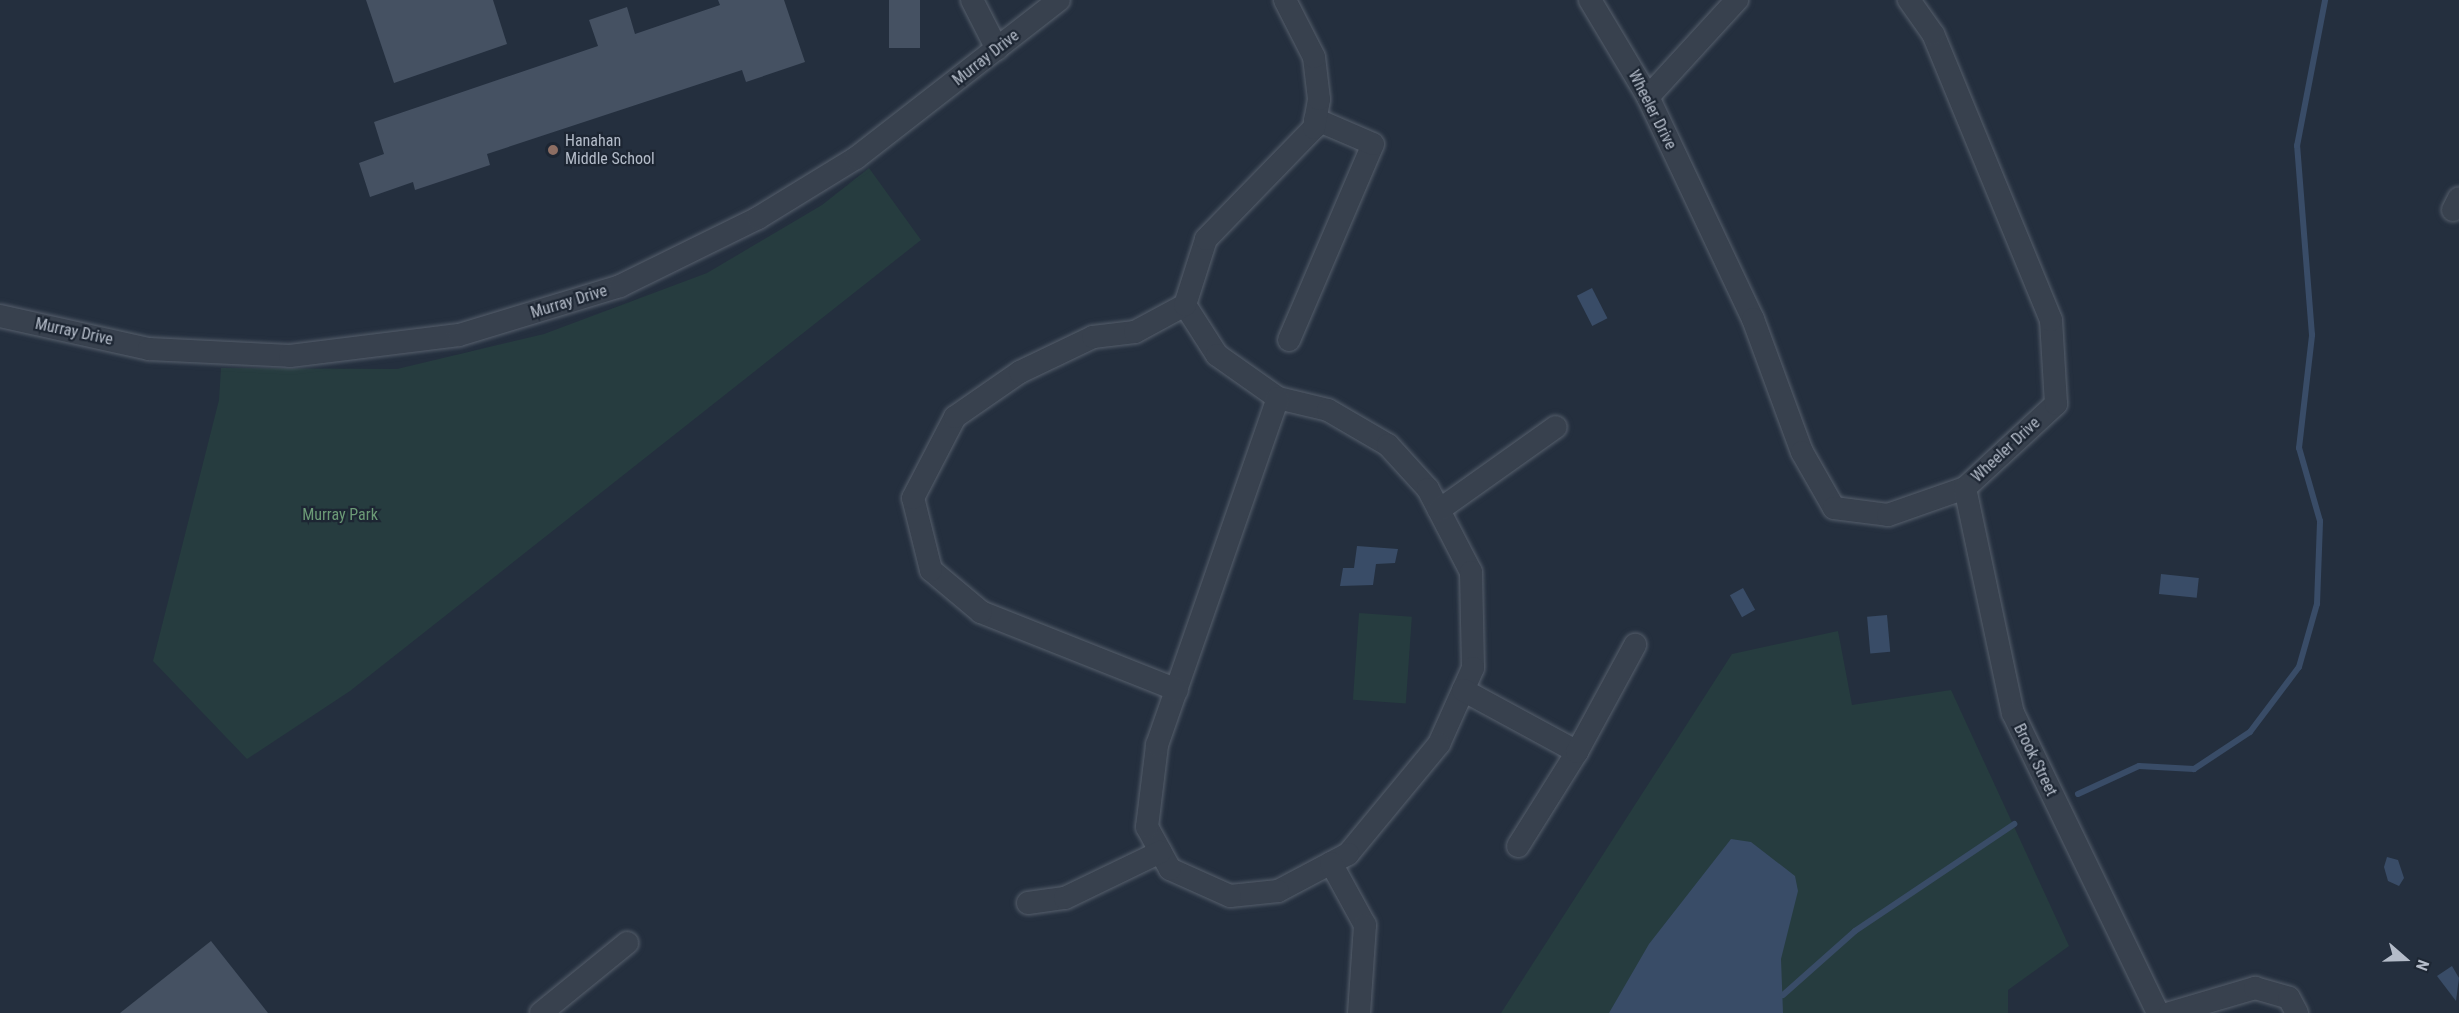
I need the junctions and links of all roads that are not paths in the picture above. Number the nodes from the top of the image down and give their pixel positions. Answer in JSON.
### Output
{"nodes":[{"id":1,"x":972,"y":0,"type":"edge"},
{"id":2,"x":1059,"y":0,"type":"edge"},
{"id":3,"x":1285,"y":0,"type":"edge"},
{"id":4,"x":1590,"y":0,"type":"edge"},
{"id":5,"x":1737,"y":0,"type":"edge"},
{"id":6,"x":1909,"y":0,"type":"edge"},
{"id":7,"x":997,"y":49,"type":"junction"},
{"id":8,"x":1648,"y":97,"type":"junction"},
{"id":9,"x":1315,"y":120,"type":"junction"},
{"id":10,"x":1185,"y":305,"type":"junction"},
{"id":11,"x":0,"y":316,"type":"edge"},
{"id":12,"x":1289,"y":340,"type":"dead end"},
{"id":13,"x":1278,"y":398,"type":"junction"},
{"id":14,"x":1556,"y":427,"type":"dead end"},
{"id":15,"x":1965,"y":488,"type":"junction"},
{"id":16,"x":1439,"y":510,"type":"junction"},
{"id":17,"x":1635,"y":645,"type":"dead end"},
{"id":18,"x":1177,"y":690,"type":"junction"},
{"id":19,"x":1463,"y":690,"type":"junction"},
{"id":20,"x":1576,"y":752,"type":"junction"},
{"id":21,"x":1518,"y":846,"type":"dead end"},
{"id":22,"x":1160,"y":852,"type":"junction"},
{"id":23,"x":1331,"y":863,"type":"junction"},
{"id":24,"x":1028,"y":903,"type":"dead end"},
{"id":25,"x":627,"y":943,"type":"dead end"},
{"id":26,"x":541,"y":1013,"type":"edge"},
{"id":27,"x":1359,"y":1013,"type":"edge"},
{"id":28,"x":2158,"y":1013,"type":"edge"},
{"id":29,"x":2170,"y":1013,"type":"edge"},
{"id":30,"x":2297,"y":1013,"type":"edge"}],
"edges":[{"from":1,"to":7,"type":"street"},
{"from":2,"to":7,"type":"street","name":"Murray Drive"},
{"from":3,"to":9,"type":"street"},
{"from":4,"to":8,"type":"street","name":"Wheeler Drive"},
{"from":5,"to":8,"type":"street"},
{"from":6,"to":15,"type":"street","name":"Wheeler Drive"},
{"from":7,"to":11,"type":"street","name":"Murray Drive"},
{"from":8,"to":15,"type":"street","name":"Wheeler Drive"},
{"from":9,"to":10,"type":"street"},
{"from":9,"to":12,"type":"street"},
{"from":10,"to":13,"type":"street"},
{"from":10,"to":18,"type":"street"},
{"from":13,"to":16,"type":"street"},
{"from":13,"to":18,"type":"street"},
{"from":14,"to":16,"type":"street"},
{"from":15,"to":28,"type":"street","name":"Brook Street"},
{"from":16,"to":19,"type":"street"},
{"from":17,"to":20,"type":"street"},
{"from":18,"to":22,"type":"street"},
{"from":19,"to":20,"type":"street"},
{"from":19,"to":23,"type":"street"},
{"from":20,"to":21,"type":"street"},
{"from":22,"to":23,"type":"street"},
{"from":22,"to":24,"type":"street"},
{"from":23,"to":27,"type":"street"},
{"from":25,"to":26,"type":"street"},
{"from":29,"to":30,"type":"street"}]}
